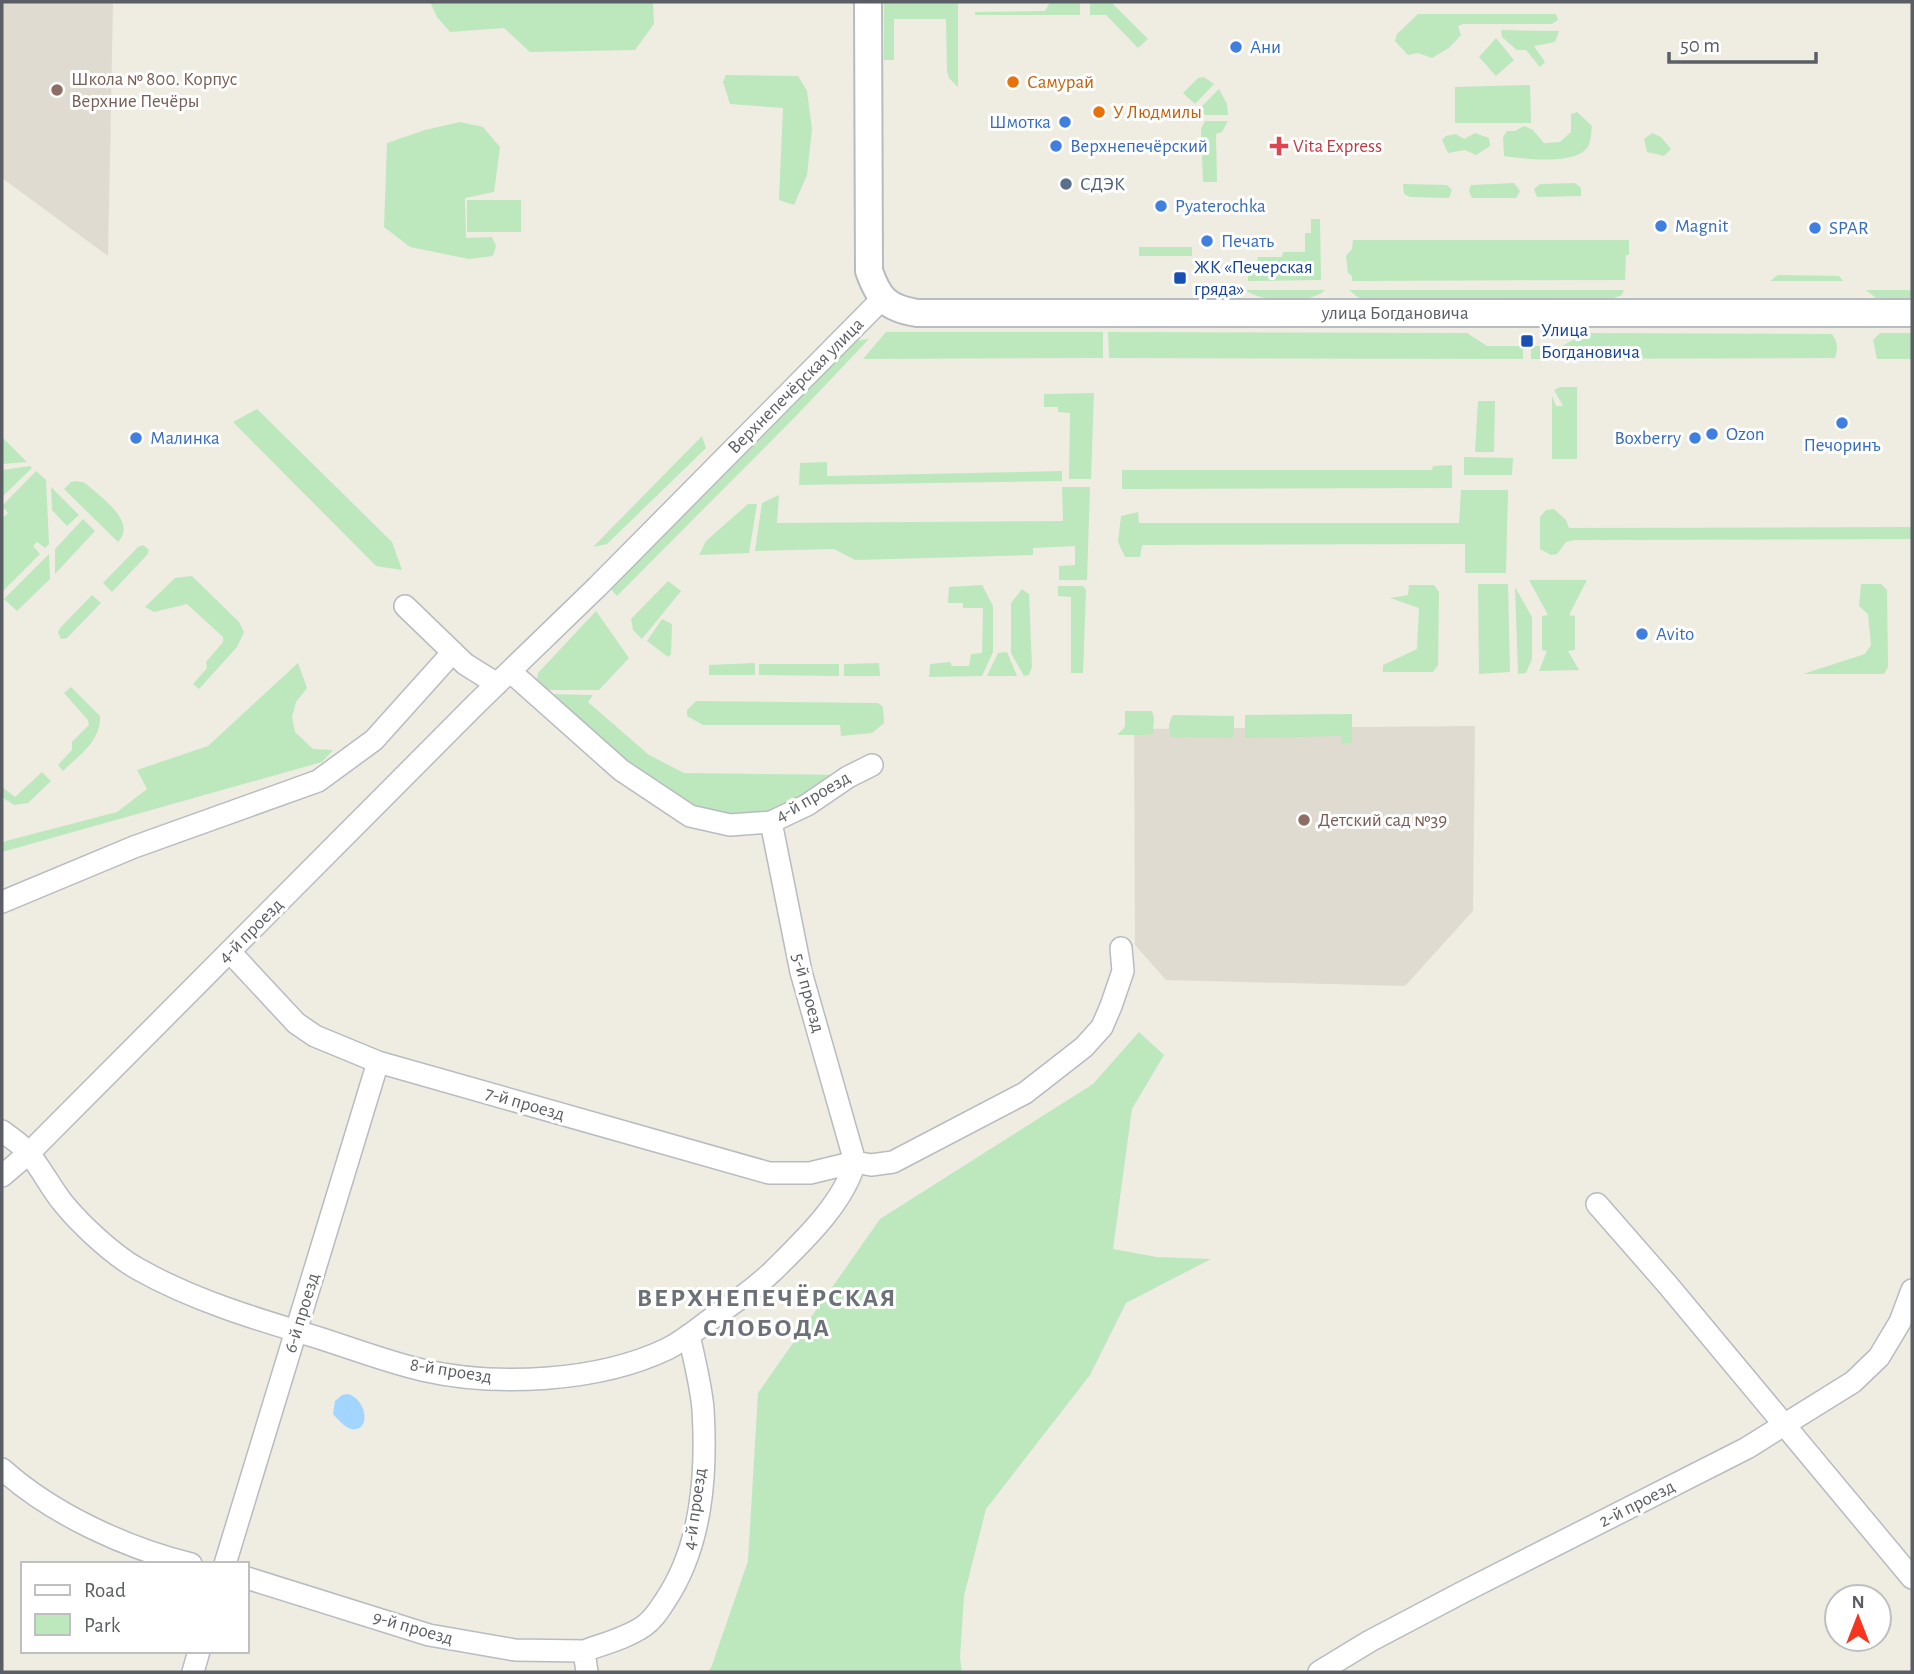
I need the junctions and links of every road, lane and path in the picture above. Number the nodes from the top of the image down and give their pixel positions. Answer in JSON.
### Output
{"nodes":[{"id":1,"x":868,"y":2,"type":"edge"},
{"id":2,"x":882,"y":299,"type":"junction"},
{"id":3,"x":1912,"y":313,"type":"edge"},
{"id":4,"x":405,"y":606,"type":"dead end"},
{"id":5,"x":453,"y":652,"type":"junction"},
{"id":6,"x":504,"y":678,"type":"junction"},
{"id":7,"x":872,"y":765,"type":"dead end"},
{"id":8,"x":771,"y":822,"type":"junction"},
{"id":9,"x":2,"y":902,"type":"edge"},
{"id":10,"x":1121,"y":948,"type":"dead end"},
{"id":11,"x":230,"y":952,"type":"junction"},
{"id":12,"x":378,"y":1062,"type":"junction"},
{"id":13,"x":2,"y":1131,"type":"edge"},
{"id":14,"x":29,"y":1153,"type":"junction"},
{"id":15,"x":855,"y":1161,"type":"junction"},
{"id":16,"x":2,"y":1176,"type":"edge"},
{"id":17,"x":1597,"y":1204,"type":"dead end"},
{"id":18,"x":1912,"y":1290,"type":"edge"},
{"id":19,"x":297,"y":1331,"type":"junction"},
{"id":20,"x":689,"y":1335,"type":"junction"},
{"id":21,"x":1783,"y":1426,"type":"junction"},
{"id":22,"x":2,"y":1469,"type":"edge"},
{"id":23,"x":183,"y":1562,"type":"edge"},
{"id":24,"x":226,"y":1562,"type":"edge"},
{"id":25,"x":248,"y":1578,"type":"edge"},
{"id":26,"x":1912,"y":1578,"type":"edge"},
{"id":27,"x":198,"y":1653,"type":"edge"},
{"id":28,"x":585,"y":1662,"type":"edge"},
{"id":29,"x":193,"y":1672,"type":"edge"},
{"id":30,"x":1319,"y":1672,"type":"edge"}],
"edges":[{"from":1,"to":2,"type":"street"},
{"from":2,"to":3,"type":"street","name":"улица Богдановича"},
{"from":2,"to":6,"type":"street","name":"Верхнепечёрская улица"},
{"from":4,"to":5,"type":"street"},
{"from":5,"to":6,"type":"street"},
{"from":5,"to":9,"type":"street"},
{"from":6,"to":8,"type":"street","name":"4-й проезд"},
{"from":6,"to":11,"type":"street","name":"4-й проезд"},
{"from":7,"to":8,"type":"street","name":"4-й проезд"},
{"from":8,"to":15,"type":"street","name":"5-й проезд"},
{"from":10,"to":15,"type":"street"},
{"from":11,"to":12,"type":"street","name":"7-й проезд"},
{"from":11,"to":14,"type":"street","name":"4-й проезд"},
{"from":12,"to":15,"type":"street","name":"7-й проезд"},
{"from":12,"to":19,"type":"street","name":"6-й проезд"},
{"from":13,"to":14,"type":"street","name":"8-й проезд"},
{"from":14,"to":16,"type":"street","name":"4-й проезд"},
{"from":14,"to":19,"type":"street","name":"8-й проезд"},
{"from":15,"to":20,"type":"street","name":"8-й проезд"},
{"from":17,"to":21,"type":"street"},
{"from":18,"to":21,"type":"street","name":"2-й проезд"},
{"from":19,"to":20,"type":"street","name":"8-й проезд"},
{"from":19,"to":24,"type":"street","name":"6-й проезд"},
{"from":20,"to":28,"type":"street","name":"4-й проезд"},
{"from":21,"to":26,"type":"street"},
{"from":21,"to":30,"type":"street","name":"2-й проезд"},
{"from":22,"to":23,"type":"street"},
{"from":25,"to":28,"type":"street","name":"9-й проезд"},
{"from":27,"to":29,"type":"street"}]}
